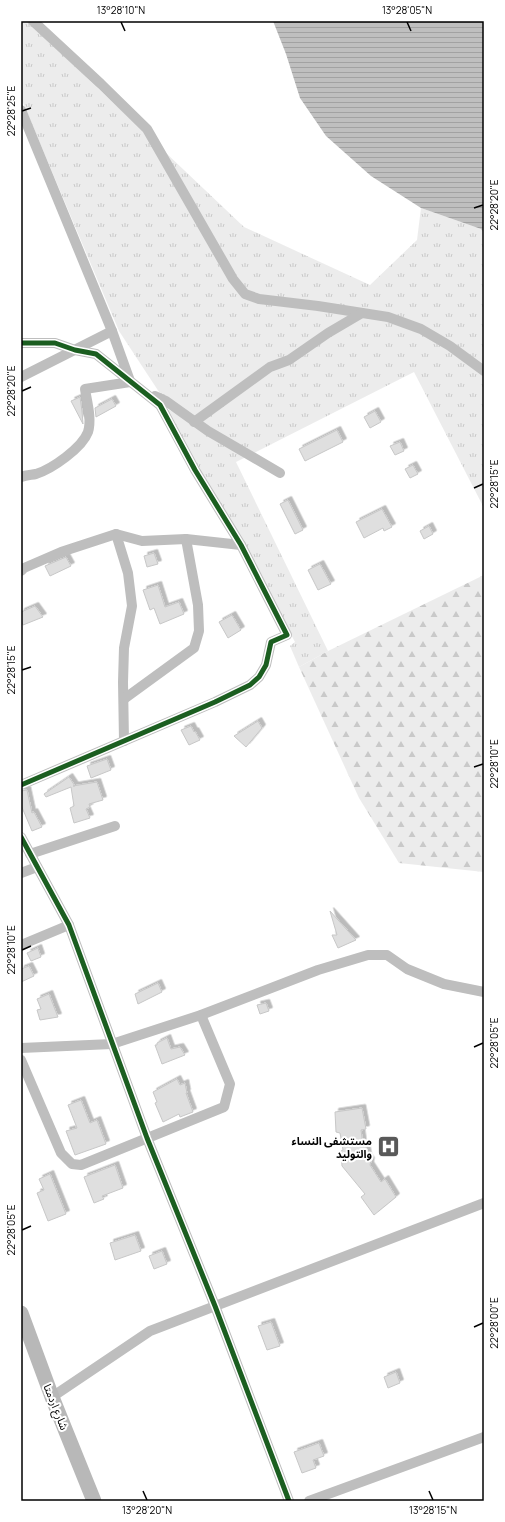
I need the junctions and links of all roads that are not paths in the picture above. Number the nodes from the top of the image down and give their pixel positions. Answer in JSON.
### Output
{"nodes":[{"id":1,"x":32,"y":21,"type":"edge"},
{"id":2,"x":21,"y":110,"type":"edge"},
{"id":3,"x":362,"y":313,"type":"junction"},
{"id":4,"x":112,"y":331,"type":"junction"},
{"id":5,"x":21,"y":343,"type":"edge"},
{"id":6,"x":75,"y":350,"type":"junction"},
{"id":7,"x":484,"y":371,"type":"edge"},
{"id":8,"x":21,"y":377,"type":"edge"},
{"id":9,"x":130,"y":382,"type":"junction"},
{"id":10,"x":194,"y":422,"type":"junction"},
{"id":11,"x":280,"y":473,"type":"dead end"},
{"id":12,"x":21,"y":476,"type":"edge"},
{"id":13,"x":116,"y":534,"type":"junction"},
{"id":14,"x":186,"y":539,"type":"junction"},
{"id":15,"x":241,"y":545,"type":"junction"},
{"id":16,"x":21,"y":571,"type":"edge"},
{"id":17,"x":124,"y":699,"type":"junction"},
{"id":18,"x":124,"y":741,"type":"junction"},
{"id":19,"x":21,"y":784,"type":"edge"},
{"id":20,"x":115,"y":826,"type":"dead end"},
{"id":21,"x":21,"y":837,"type":"edge"},
{"id":22,"x":30,"y":854,"type":"junction"},
{"id":23,"x":37,"y":867,"type":"junction"},
{"id":24,"x":21,"y":873,"type":"edge"},
{"id":25,"x":69,"y":925,"type":"junction"},
{"id":26,"x":21,"y":945,"type":"edge"},
{"id":27,"x":484,"y":992,"type":"edge"},
{"id":28,"x":201,"y":1015,"type":"junction"},
{"id":29,"x":112,"y":1044,"type":"junction"},
{"id":30,"x":21,"y":1048,"type":"edge"},
{"id":31,"x":21,"y":1060,"type":"edge"},
{"id":32,"x":147,"y":1138,"type":"junction"},
{"id":33,"x":484,"y":1203,"type":"edge"},
{"id":34,"x":215,"y":1306,"type":"junction"},
{"id":35,"x":21,"y":1313,"type":"edge"},
{"id":36,"x":52,"y":1397,"type":"junction"},
{"id":37,"x":484,"y":1437,"type":"edge"},
{"id":38,"x":94,"y":1501,"type":"edge"},
{"id":39,"x":289,"y":1501,"type":"edge"},
{"id":40,"x":309,"y":1501,"type":"edge"}],
"edges":[{"from":1,"to":3,"type":"street"},
{"from":2,"to":4,"type":"street"},
{"from":3,"to":7,"type":"street"},
{"from":3,"to":10,"type":"street"},
{"from":4,"to":6,"type":"street"},
{"from":4,"to":9,"type":"street"},
{"from":5,"to":6,"type":"street"},
{"from":6,"to":8,"type":"street"},
{"from":6,"to":9,"type":"street"},
{"from":9,"to":10,"type":"street"},
{"from":9,"to":12,"type":"street"},
{"from":9,"to":15,"type":"street"},
{"from":10,"to":11,"type":"street"},
{"from":13,"to":14,"type":"street"},
{"from":13,"to":16,"type":"street"},
{"from":13,"to":17,"type":"street"},
{"from":14,"to":15,"type":"street"},
{"from":14,"to":17,"type":"street"},
{"from":15,"to":18,"type":"street"},
{"from":17,"to":18,"type":"street"},
{"from":18,"to":19,"type":"street"},
{"from":20,"to":22,"type":"street"},
{"from":21,"to":22,"type":"street"},
{"from":22,"to":23,"type":"street"},
{"from":23,"to":24,"type":"street"},
{"from":23,"to":25,"type":"street"},
{"from":25,"to":26,"type":"street"},
{"from":25,"to":29,"type":"street"},
{"from":27,"to":28,"type":"street"},
{"from":28,"to":29,"type":"street"},
{"from":28,"to":32,"type":"street"},
{"from":29,"to":30,"type":"street"},
{"from":29,"to":32,"type":"street"},
{"from":31,"to":32,"type":"street"},
{"from":32,"to":34,"type":"street"},
{"from":33,"to":34,"type":"street"},
{"from":34,"to":36,"type":"street"},
{"from":34,"to":39,"type":"street"},
{"from":35,"to":36,"type":"main road","name":"شارع اردمتا"},
{"from":36,"to":38,"type":"main road","name":"شارع اردمتا"},
{"from":37,"to":40,"type":"street"}]}
